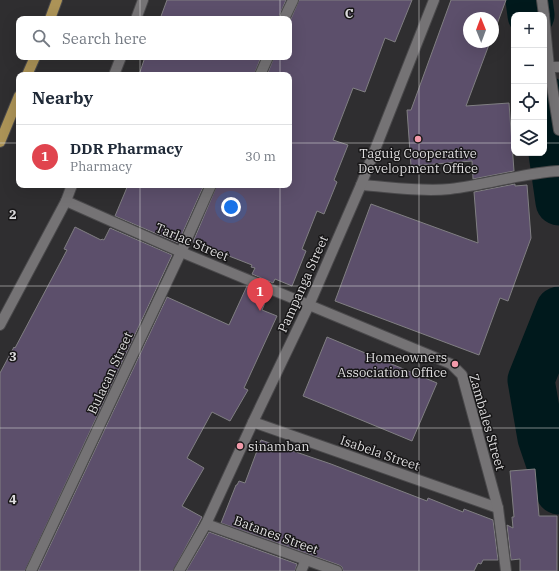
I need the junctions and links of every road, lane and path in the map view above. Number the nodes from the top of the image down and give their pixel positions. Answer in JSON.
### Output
{"nodes":[{"id":1,"x":57,"y":0,"type":"edge"},
{"id":2,"x":143,"y":0,"type":"edge"},
{"id":3,"x":293,"y":0,"type":"edge"},
{"id":4,"x":434,"y":0,"type":"edge"},
{"id":5,"x":542,"y":0,"type":"edge"},
{"id":6,"x":544,"y":12,"type":"edge"},
{"id":7,"x":51,"y":16,"type":"edge"},
{"id":8,"x":137,"y":16,"type":"edge"},
{"id":9,"x":285,"y":16,"type":"edge"},
{"id":10,"x":547,"y":31,"type":"edge"},
{"id":11,"x":34,"y":60,"type":"edge"},
{"id":12,"x":120,"y":60,"type":"edge"},
{"id":13,"x":267,"y":60,"type":"edge"},
{"id":14,"x":554,"y":67,"type":"edge"},
{"id":15,"x":29,"y":72,"type":"edge"},
{"id":16,"x":115,"y":72,"type":"edge"},
{"id":17,"x":261,"y":72,"type":"edge"},
{"id":18,"x":16,"y":103,"type":"edge"},
{"id":19,"x":559,"y":130,"type":"edge"},
{"id":20,"x":0,"y":142,"type":"edge"},
{"id":21,"x":559,"y":171,"type":"edge"},
{"id":22,"x":361,"y":185,"type":"junction"},
{"id":23,"x":71,"y":188,"type":"edge"},
{"id":24,"x":210,"y":188,"type":"edge"},
{"id":25,"x":66,"y":201,"type":"junction"},
{"id":26,"x":181,"y":252,"type":"junction"},
{"id":27,"x":309,"y":305,"type":"junction"},
{"id":28,"x":0,"y":324,"type":"edge"},
{"id":29,"x":253,"y":422,"type":"junction"},
{"id":30,"x":498,"y":508,"type":"junction"},
{"id":31,"x":206,"y":524,"type":"junction"},
{"id":32,"x":306,"y":560,"type":"junction"},
{"id":33,"x":31,"y":571,"type":"edge"},
{"id":34,"x":178,"y":571,"type":"edge"},
{"id":35,"x":301,"y":571,"type":"edge"},
{"id":36,"x":337,"y":571,"type":"edge"},
{"id":37,"x":506,"y":571,"type":"edge"}],
"edges":[{"from":1,"to":7,"type":"main road"},
{"from":2,"to":8,"type":"street"},
{"from":3,"to":9,"type":"street"},
{"from":4,"to":22,"type":"street","name":"Pampanga Street"},
{"from":5,"to":6,"type":"street"},
{"from":10,"to":14,"type":"street"},
{"from":11,"to":15,"type":"main road"},
{"from":12,"to":16,"type":"street"},
{"from":13,"to":17,"type":"street"},
{"from":14,"to":19,"type":"street"},
{"from":18,"to":20,"type":"main road"},
{"from":21,"to":22,"type":"street"},
{"from":22,"to":27,"type":"street","name":"Pampanga Street"},
{"from":23,"to":25,"type":"street"},
{"from":24,"to":26,"type":"street","name":"Bulacan Street"},
{"from":25,"to":26,"type":"street","name":"Tarlac Street"},
{"from":25,"to":28,"type":"street"},
{"from":26,"to":27,"type":"street","name":"Tarlac Street"},
{"from":26,"to":33,"type":"street","name":"Bulacan Street"},
{"from":27,"to":29,"type":"street","name":"Pampanga Street"},
{"from":27,"to":30,"type":"street","name":"Zambales Street"},
{"from":29,"to":30,"type":"street","name":"Isabela Street"},
{"from":29,"to":31,"type":"street","name":"Pampanga Street"},
{"from":30,"to":37,"type":"street","name":"Zambales Street"},
{"from":31,"to":32,"type":"street","name":"Batanes Street"},
{"from":31,"to":34,"type":"street","name":"Pampanga Street"},
{"from":32,"to":35,"type":"street"},
{"from":32,"to":36,"type":"street","name":"Batanes Street"}]}
